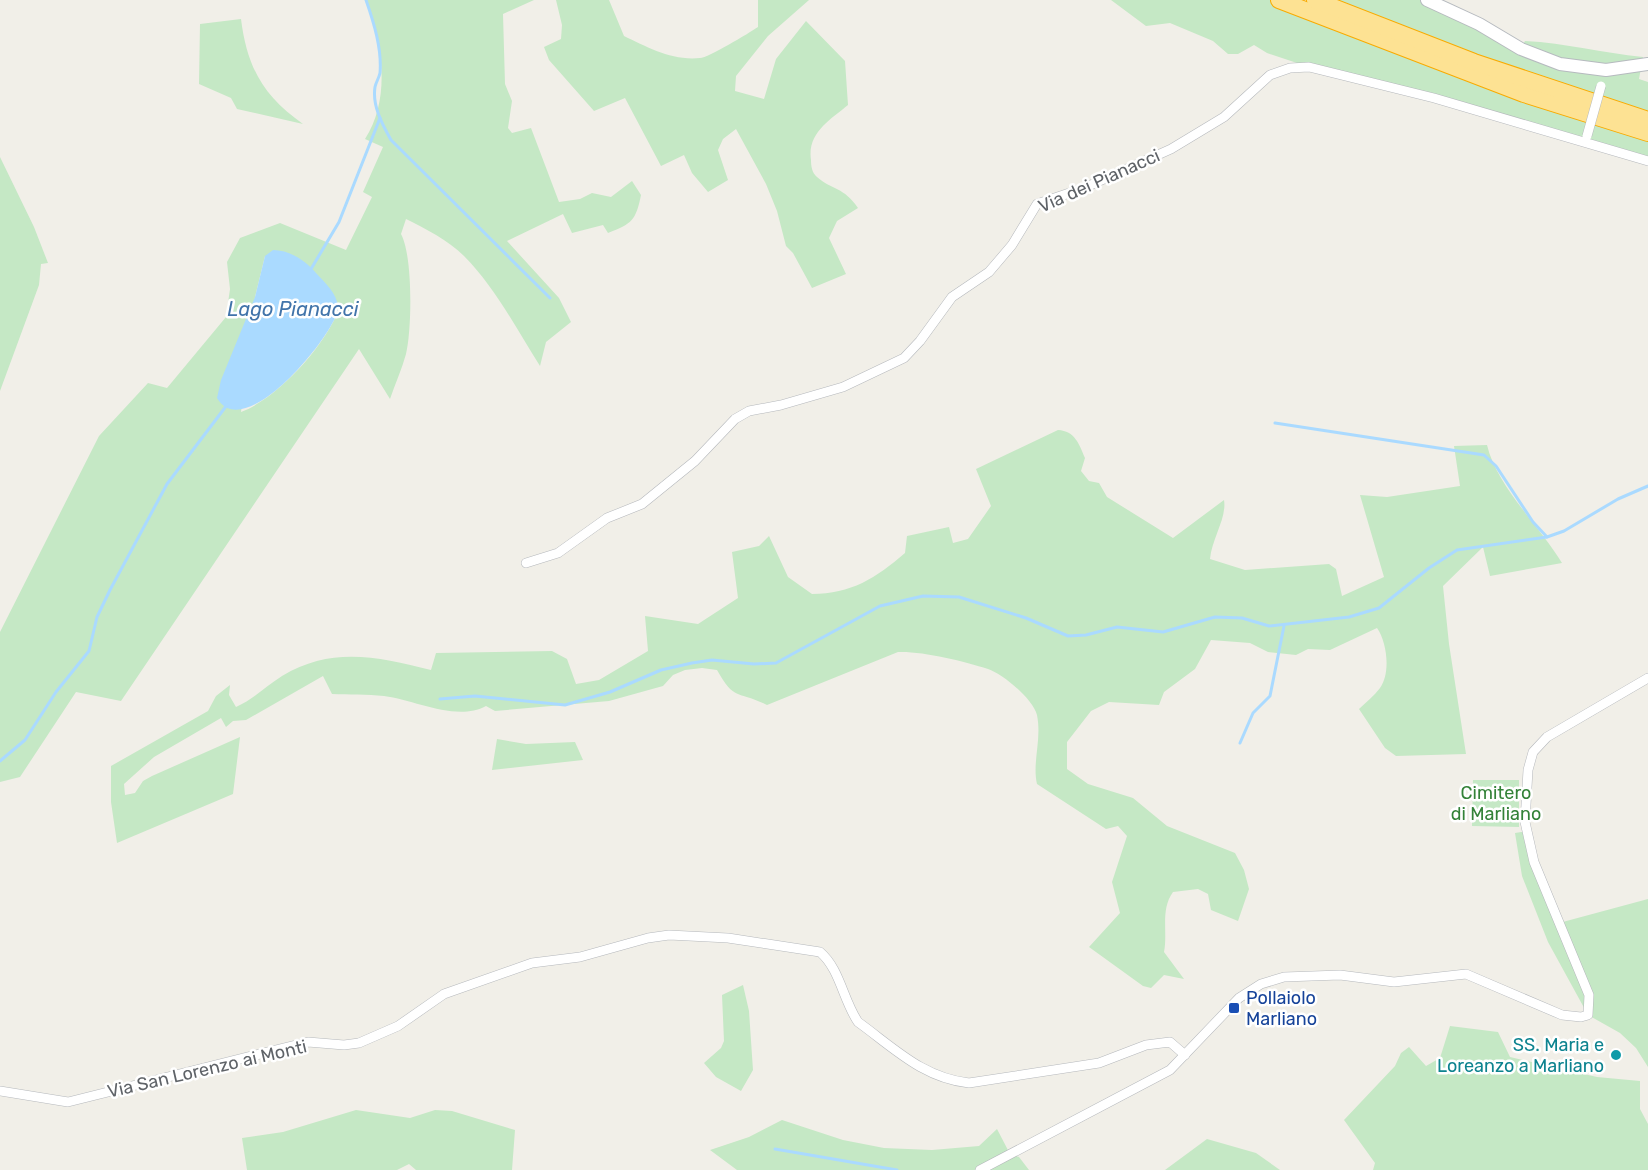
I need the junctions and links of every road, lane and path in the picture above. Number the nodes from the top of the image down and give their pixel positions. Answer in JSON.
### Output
{"nodes":[{"id":1,"x":1279,"y":0,"type":"edge"},
{"id":2,"x":1315,"y":0,"type":"edge"},
{"id":3,"x":1427,"y":0,"type":"edge"},
{"id":4,"x":1648,"y":64,"type":"edge"},
{"id":5,"x":1606,"y":70,"type":"junction"},
{"id":6,"x":1648,"y":120,"type":"edge"},
{"id":7,"x":1648,"y":133,"type":"edge"},
{"id":8,"x":1586,"y":139,"type":"junction"},
{"id":9,"x":1648,"y":161,"type":"edge"},
{"id":10,"x":526,"y":563,"type":"dead end"},
{"id":11,"x":1648,"y":678,"type":"edge"},
{"id":12,"x":1185,"y":1055,"type":"junction"},
{"id":13,"x":0,"y":1091,"type":"edge"},
{"id":14,"x":980,"y":1170,"type":"edge"}],
"edges":[{"from":1,"to":7,"type":"highway"},
{"from":2,"to":6,"type":"highway"},
{"from":3,"to":5,"type":"street"},
{"from":4,"to":5,"type":"street"},
{"from":5,"to":8,"type":"street","bridge":true},
{"from":8,"to":9,"type":"street","name":"Via dei Pianacci"},
{"from":8,"to":10,"type":"street","name":"Via dei Pianacci"},
{"from":11,"to":12,"type":"street"},
{"from":12,"to":13,"type":"street","name":"Via San Lorenzo ai Monti"},
{"from":12,"to":14,"type":"street"}]}
